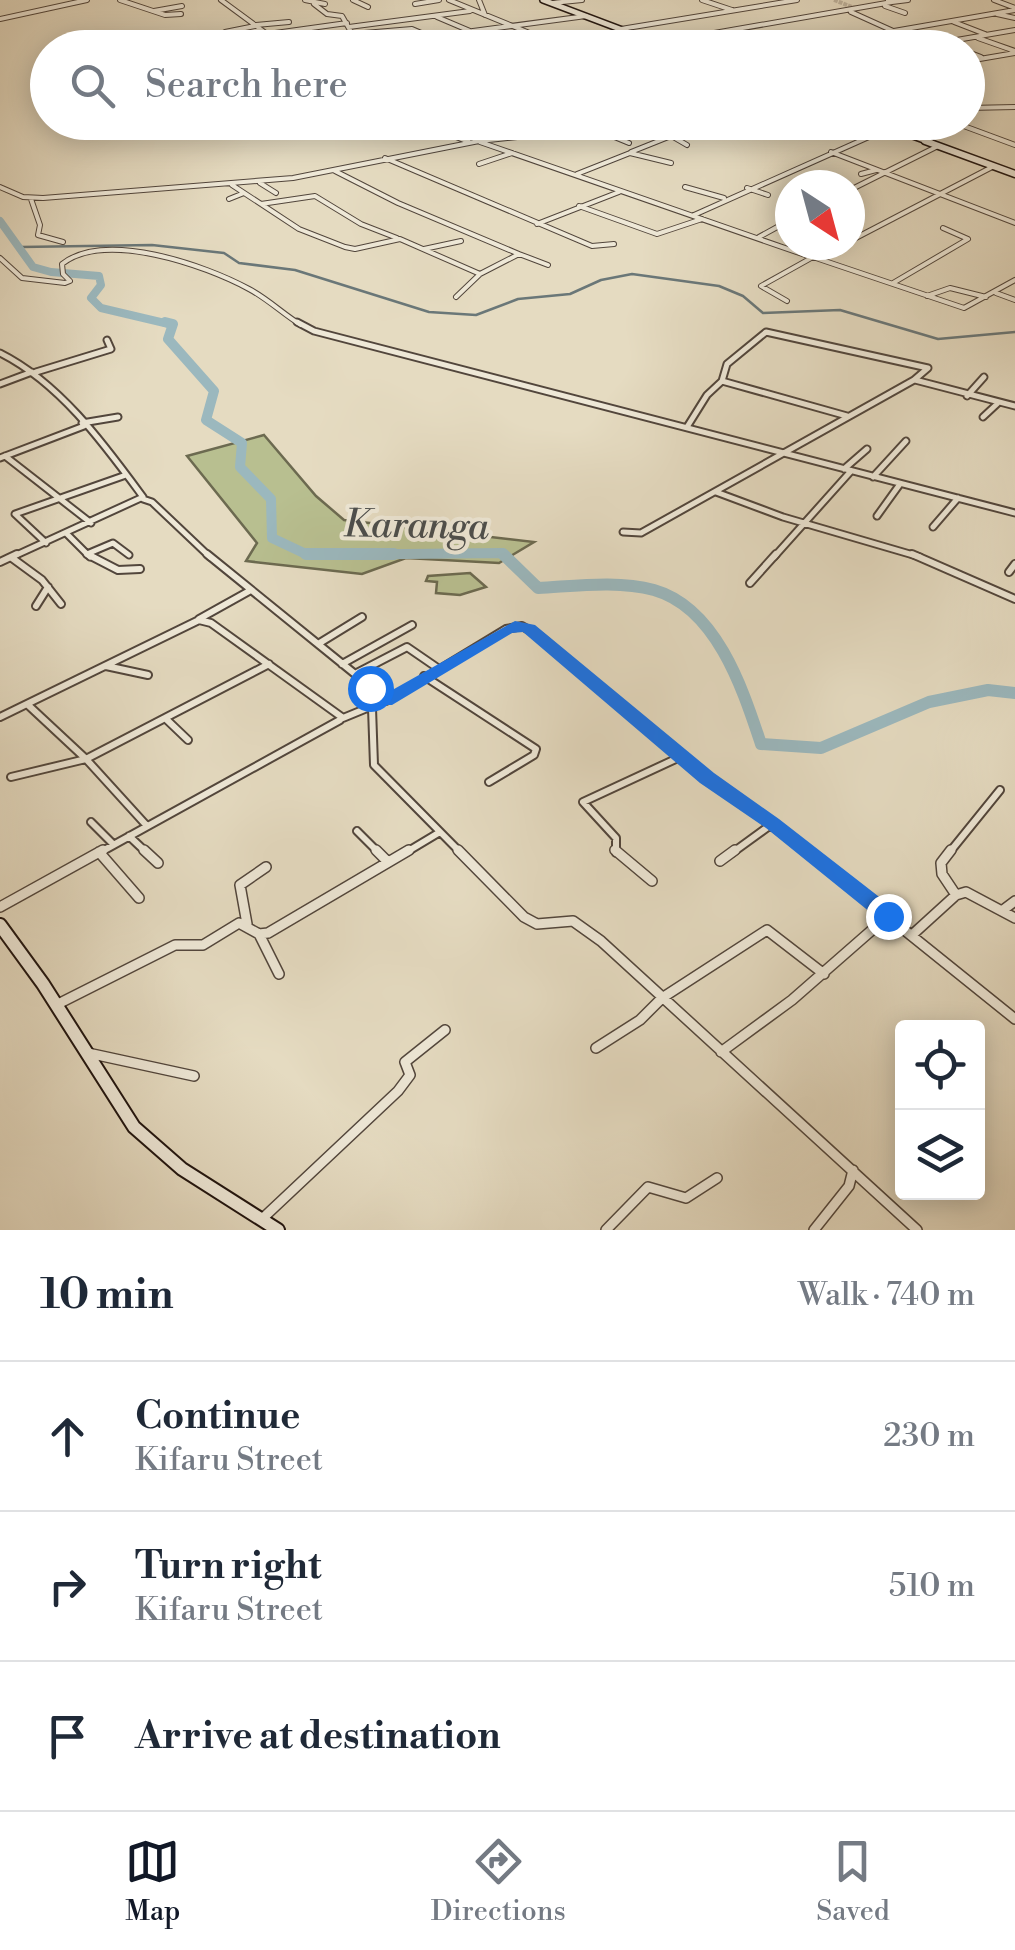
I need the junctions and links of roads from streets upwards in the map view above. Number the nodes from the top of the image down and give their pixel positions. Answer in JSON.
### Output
{"nodes":[{"id":1,"x":87,"y":0,"type":"edge"},
{"id":2,"x":120,"y":0,"type":"edge"},
{"id":3,"x":221,"y":0,"type":"edge"},
{"id":4,"x":304,"y":0,"type":"edge"},
{"id":5,"x":353,"y":0,"type":"edge"},
{"id":6,"x":439,"y":0,"type":"edge"},
{"id":7,"x":450,"y":0,"type":"edge"},
{"id":8,"x":479,"y":0,"type":"edge"},
{"id":9,"x":543,"y":0,"type":"edge"},
{"id":10,"x":582,"y":0,"type":"edge"},
{"id":11,"x":702,"y":0,"type":"edge"},
{"id":12,"x":797,"y":0,"type":"edge"},
{"id":13,"x":908,"y":0,"type":"edge"},
{"id":14,"x":994,"y":0,"type":"edge"},
{"id":15,"x":890,"y":1,"type":"edge"},
{"id":16,"x":551,"y":3,"type":"junction"},
{"id":17,"x":314,"y":4,"type":"junction"},
{"id":18,"x":325,"y":4,"type":"dead end"},
{"id":19,"x":414,"y":4,"type":"dead end"},
{"id":20,"x":884,"y":5,"type":"junction"},
{"id":21,"x":182,"y":6,"type":"dead end"},
{"id":22,"x":368,"y":7,"type":"dead end"},
{"id":23,"x":1015,"y":7,"type":"edge"},
{"id":24,"x":696,"y":9,"type":"dead end"},
{"id":25,"x":733,"y":10,"type":"junction"},
{"id":26,"x":153,"y":11,"type":"junction"},
{"id":27,"x":472,"y":11,"type":"junction"},
{"id":28,"x":850,"y":12,"type":"junction"},
{"id":29,"x":905,"y":13,"type":"dead end"},
{"id":30,"x":995,"y":13,"type":"junction"},
{"id":31,"x":181,"y":14,"type":"dead end"},
{"id":32,"x":678,"y":14,"type":"dead end"},
{"id":33,"x":664,"y":15,"type":"dead end"},
{"id":34,"x":707,"y":15,"type":"junction"},
{"id":35,"x":944,"y":15,"type":"dead end"},
{"id":36,"x":436,"y":16,"type":"junction"},
{"id":37,"x":485,"y":16,"type":"junction"},
{"id":38,"x":586,"y":16,"type":"junction"},
{"id":39,"x":688,"y":18,"type":"junction"},
{"id":40,"x":1015,"y":18,"type":"edge"},
{"id":41,"x":640,"y":19,"type":"dead end"},
{"id":42,"x":872,"y":19,"type":"junction"},
{"id":43,"x":880,"y":19,"type":"dead end"},
{"id":44,"x":0,"y":20,"type":"edge"},
{"id":45,"x":672,"y":20,"type":"junction"},
{"id":46,"x":719,"y":21,"type":"dead end"},
{"id":47,"x":955,"y":21,"type":"junction"},
{"id":48,"x":289,"y":22,"type":"dead end"},
{"id":49,"x":650,"y":23,"type":"junction"},
{"id":50,"x":788,"y":23,"type":"junction"},
{"id":51,"x":894,"y":24,"type":"dead end"},
{"id":52,"x":348,"y":25,"type":"junction"},
{"id":53,"x":506,"y":25,"type":"junction"},
{"id":54,"x":258,"y":27,"type":"junction"},
{"id":55,"x":799,"y":27,"type":"dead end"},
{"id":56,"x":906,"y":29,"type":"junction"},
{"id":57,"x":238,"y":30,"type":"edge"},
{"id":58,"x":250,"y":30,"type":"edge"},
{"id":59,"x":262,"y":30,"type":"edge"},
{"id":60,"x":304,"y":30,"type":"edge"},
{"id":61,"x":350,"y":30,"type":"edge"},
{"id":62,"x":466,"y":30,"type":"joint"},
{"id":63,"x":519,"y":30,"type":"edge"},
{"id":64,"x":618,"y":30,"type":"edge"},
{"id":65,"x":624,"y":30,"type":"edge"},
{"id":66,"x":746,"y":30,"type":"edge"},
{"id":67,"x":892,"y":30,"type":"edge"},
{"id":68,"x":900,"y":30,"type":"edge"},
{"id":69,"x":976,"y":30,"type":"edge"},
{"id":70,"x":1015,"y":30,"type":"edge"},
{"id":71,"x":985,"y":34,"type":"edge"},
{"id":72,"x":985,"y":35,"type":"edge"},
{"id":73,"x":988,"y":35,"type":"junction"},
{"id":74,"x":985,"y":41,"type":"edge"},
{"id":75,"x":996,"y":50,"type":"dead end"},
{"id":76,"x":1015,"y":52,"type":"edge"},
{"id":77,"x":1002,"y":55,"type":"junction"},
{"id":78,"x":985,"y":57,"type":"edge"},
{"id":79,"x":1015,"y":107,"type":"edge"},
{"id":80,"x":985,"y":108,"type":"edge"},
{"id":81,"x":985,"y":134,"type":"edge"},
{"id":82,"x":469,"y":140,"type":"edge"},
{"id":83,"x":492,"y":140,"type":"edge"},
{"id":84,"x":622,"y":140,"type":"edge"},
{"id":85,"x":661,"y":140,"type":"edge"},
{"id":86,"x":678,"y":140,"type":"edge"},
{"id":87,"x":858,"y":140,"type":"edge"},
{"id":88,"x":924,"y":141,"type":"edge"},
{"id":89,"x":475,"y":142,"type":"junction"},
{"id":90,"x":629,"y":143,"type":"dead end"},
{"id":91,"x":686,"y":145,"type":"dead end"},
{"id":92,"x":1015,"y":145,"type":"edge"},
{"id":93,"x":938,"y":146,"type":"junction"},
{"id":94,"x":830,"y":151,"type":"junction"},
{"id":95,"x":513,"y":153,"type":"junction"},
{"id":96,"x":630,"y":153,"type":"junction"},
{"id":97,"x":385,"y":158,"type":"junction"},
{"id":98,"x":671,"y":163,"type":"dead end"},
{"id":99,"x":479,"y":164,"type":"dead end"},
{"id":100,"x":994,"y":166,"type":"junction"},
{"id":101,"x":334,"y":170,"type":"junction"},
{"id":102,"x":877,"y":170,"type":"junction"},
{"id":103,"x":884,"y":172,"type":"junction"},
{"id":104,"x":865,"y":173,"type":"edge"},
{"id":105,"x":1015,"y":174,"type":"edge"},
{"id":106,"x":575,"y":175,"type":"junction"},
{"id":107,"x":258,"y":182,"type":"junction"},
{"id":108,"x":865,"y":183,"type":"edge"},
{"id":109,"x":231,"y":184,"type":"junction"},
{"id":110,"x":0,"y":186,"type":"edge"},
{"id":111,"x":685,"y":187,"type":"dead end"},
{"id":112,"x":747,"y":188,"type":"junction"},
{"id":113,"x":621,"y":191,"type":"junction"},
{"id":114,"x":244,"y":193,"type":"junction"},
{"id":115,"x":276,"y":193,"type":"dead end"},
{"id":116,"x":941,"y":194,"type":"junction"},
{"id":117,"x":768,"y":195,"type":"dead end"},
{"id":118,"x":30,"y":198,"type":"junction"},
{"id":119,"x":229,"y":199,"type":"dead end"},
{"id":120,"x":725,"y":199,"type":"junction"},
{"id":121,"x":260,"y":204,"type":"junction"},
{"id":122,"x":579,"y":206,"type":"junction"},
{"id":123,"x":1015,"y":212,"type":"edge"},
{"id":124,"x":693,"y":216,"type":"junction"},
{"id":125,"x":703,"y":218,"type":"junction"},
{"id":126,"x":1003,"y":218,"type":"junction"},
{"id":127,"x":536,"y":225,"type":"junction"},
{"id":128,"x":1013,"y":227,"type":"edge"},
{"id":129,"x":775,"y":228,"type":"edge"},
{"id":130,"x":942,"y":228,"type":"dead end"},
{"id":131,"x":865,"y":233,"type":"edge"},
{"id":132,"x":758,"y":237,"type":"junction"},
{"id":133,"x":398,"y":238,"type":"junction"},
{"id":134,"x":462,"y":241,"type":"dead end"},
{"id":135,"x":63,"y":242,"type":"dead end"},
{"id":136,"x":775,"y":243,"type":"edge"},
{"id":137,"x":614,"y":244,"type":"dead end"},
{"id":138,"x":424,"y":250,"type":"junction"},
{"id":139,"x":519,"y":254,"type":"junction"},
{"id":140,"x":806,"y":260,"type":"edge"},
{"id":141,"x":824,"y":260,"type":"edge"},
{"id":142,"x":2,"y":262,"type":"edge"},
{"id":143,"x":548,"y":265,"type":"dead end"},
{"id":144,"x":480,"y":274,"type":"junction"},
{"id":145,"x":1015,"y":280,"type":"edge"},
{"id":146,"x":892,"y":284,"type":"junction"},
{"id":147,"x":995,"y":292,"type":"junction"},
{"id":148,"x":927,"y":296,"type":"junction"},
{"id":149,"x":456,"y":297,"type":"dead end"},
{"id":150,"x":987,"y":297,"type":"junction"},
{"id":151,"x":1015,"y":300,"type":"edge"},
{"id":152,"x":787,"y":301,"type":"dead end"},
{"id":153,"x":107,"y":340,"type":"dead end"},
{"id":154,"x":0,"y":353,"type":"edge"},
{"id":155,"x":34,"y":372,"type":"junction"},
{"id":156,"x":984,"y":377,"type":"dead end"},
{"id":157,"x":722,"y":380,"type":"junction"},
{"id":158,"x":914,"y":380,"type":"junction"},
{"id":159,"x":0,"y":384,"type":"edge"},
{"id":160,"x":967,"y":396,"type":"junction"},
{"id":161,"x":998,"y":403,"type":"junction"},
{"id":162,"x":1015,"y":406,"type":"edge"},
{"id":163,"x":848,"y":416,"type":"junction"},
{"id":164,"x":983,"y":416,"type":"dead end"},
{"id":165,"x":118,"y":417,"type":"dead end"},
{"id":166,"x":83,"y":425,"type":"junction"},
{"id":167,"x":686,"y":427,"type":"junction"},
{"id":168,"x":906,"y":441,"type":"dead end"},
{"id":169,"x":867,"y":449,"type":"dead end"},
{"id":170,"x":784,"y":452,"type":"junction"},
{"id":171,"x":2,"y":457,"type":"edge"},
{"id":172,"x":847,"y":470,"type":"junction"},
{"id":173,"x":126,"y":475,"type":"junction"},
{"id":174,"x":874,"y":477,"type":"junction"},
{"id":175,"x":900,"y":484,"type":"junction"},
{"id":176,"x":715,"y":492,"type":"junction"},
{"id":177,"x":958,"y":498,"type":"junction"},
{"id":178,"x":60,"y":499,"type":"junction"},
{"id":179,"x":143,"y":499,"type":"junction"},
{"id":180,"x":1015,"y":513,"type":"edge"},
{"id":181,"x":878,"y":516,"type":"dead end"},
{"id":182,"x":90,"y":523,"type":"junction"},
{"id":183,"x":805,"y":524,"type":"junction"},
{"id":184,"x":932,"y":527,"type":"dead end"},
{"id":185,"x":623,"y":532,"type":"dead end"},
{"id":186,"x":68,"y":534,"type":"junction"},
{"id":187,"x":46,"y":543,"type":"junction"},
{"id":188,"x":87,"y":554,"type":"junction"},
{"id":189,"x":129,"y":554,"type":"dead end"},
{"id":190,"x":11,"y":557,"type":"junction"},
{"id":191,"x":0,"y":562,"type":"edge"},
{"id":192,"x":1015,"y":564,"type":"edge"},
{"id":193,"x":140,"y":569,"type":"dead end"},
{"id":194,"x":1009,"y":572,"type":"dead end"},
{"id":195,"x":750,"y":584,"type":"dead end"},
{"id":196,"x":48,"y":587,"type":"junction"},
{"id":197,"x":251,"y":590,"type":"junction"},
{"id":198,"x":1015,"y":599,"type":"edge"},
{"id":199,"x":61,"y":604,"type":"dead end"},
{"id":200,"x":36,"y":606,"type":"dead end"},
{"id":201,"x":362,"y":617,"type":"dead end"},
{"id":202,"x":198,"y":620,"type":"junction"},
{"id":203,"x":412,"y":625,"type":"dead end"},
{"id":204,"x":318,"y":644,"type":"junction"},
{"id":205,"x":270,"y":664,"type":"junction"},
{"id":206,"x":342,"y":664,"type":"junction"},
{"id":207,"x":104,"y":666,"type":"junction"},
{"id":208,"x":438,"y":669,"type":"junction"},
{"id":209,"x":355,"y":674,"type":"junction"},
{"id":210,"x":148,"y":675,"type":"dead end"},
{"id":211,"x":424,"y":676,"type":"junction"},
{"id":212,"x":386,"y":701,"type":"junction"},
{"id":213,"x":28,"y":704,"type":"junction"},
{"id":214,"x":372,"y":708,"type":"junction"},
{"id":215,"x":0,"y":717,"type":"edge"},
{"id":216,"x":164,"y":718,"type":"junction"},
{"id":217,"x":343,"y":718,"type":"junction"},
{"id":218,"x":188,"y":740,"type":"dead end"},
{"id":219,"x":680,"y":756,"type":"junction"},
{"id":220,"x":86,"y":759,"type":"junction"},
{"id":221,"x":12,"y":776,"type":"dead end"},
{"id":222,"x":489,"y":782,"type":"dead end"},
{"id":223,"x":1000,"y":790,"type":"dead end"},
{"id":224,"x":90,"y":822,"type":"dead end"},
{"id":225,"x":772,"y":824,"type":"junction"},
{"id":226,"x":147,"y":826,"type":"junction"},
{"id":227,"x":357,"y":831,"type":"dead end"},
{"id":228,"x":440,"y":832,"type":"junction"},
{"id":229,"x":129,"y":836,"type":"junction"},
{"id":230,"x":113,"y":844,"type":"junction"},
{"id":231,"x":99,"y":852,"type":"junction"},
{"id":232,"x":720,"y":861,"type":"dead end"},
{"id":233,"x":388,"y":862,"type":"junction"},
{"id":234,"x":158,"y":864,"type":"dead end"},
{"id":235,"x":266,"y":867,"type":"dead end"},
{"id":236,"x":652,"y":880,"type":"dead end"},
{"id":237,"x":956,"y":895,"type":"junction"},
{"id":238,"x":139,"y":898,"type":"dead end"},
{"id":239,"x":1015,"y":902,"type":"edge"},
{"id":240,"x":0,"y":908,"type":"edge"},
{"id":241,"x":1003,"y":910,"type":"junction"},
{"id":242,"x":888,"y":916,"type":"junction"},
{"id":243,"x":1015,"y":918,"type":"edge"},
{"id":244,"x":246,"y":924,"type":"junction"},
{"id":245,"x":0,"y":926,"type":"edge"},
{"id":246,"x":259,"y":934,"type":"junction"},
{"id":247,"x":912,"y":935,"type":"junction"},
{"id":248,"x":279,"y":974,"type":"dead end"},
{"id":249,"x":824,"y":974,"type":"junction"},
{"id":250,"x":662,"y":998,"type":"junction"},
{"id":251,"x":56,"y":1005,"type":"junction"},
{"id":252,"x":1015,"y":1019,"type":"edge"},
{"id":253,"x":445,"y":1030,"type":"dead end"},
{"id":254,"x":596,"y":1048,"type":"dead end"},
{"id":255,"x":87,"y":1052,"type":"junction"},
{"id":256,"x":721,"y":1052,"type":"junction"},
{"id":257,"x":194,"y":1076,"type":"dead end"},
{"id":258,"x":853,"y":1168,"type":"junction"},
{"id":259,"x":717,"y":1178,"type":"dead end"},
{"id":260,"x":262,"y":1219,"type":"junction"},
{"id":261,"x":278,"y":1230,"type":"edge"},
{"id":262,"x":606,"y":1230,"type":"edge"},
{"id":263,"x":814,"y":1230,"type":"edge"},
{"id":264,"x":918,"y":1230,"type":"edge"}],
"edges":[{"from":1,"to":44,"type":"street"},
{"from":2,"to":26,"type":"street"},
{"from":3,"to":54,"type":"street"},
{"from":4,"to":17,"type":"street"},
{"from":5,"to":22,"type":"street"},
{"from":6,"to":19,"type":"street"},
{"from":7,"to":27,"type":"street"},
{"from":8,"to":37,"type":"street"},
{"from":9,"to":16,"type":"street"},
{"from":10,"to":16,"type":"street"},
{"from":11,"to":25,"type":"street"},
{"from":12,"to":25,"type":"street"},
{"from":13,"to":15,"type":"street"},
{"from":14,"to":23,"type":"street"},
{"from":15,"to":20,"type":"street"},
{"from":16,"to":38,"type":"street"},
{"from":17,"to":18,"type":"street"},
{"from":17,"to":52,"type":"street"},
{"from":20,"to":28,"type":"street"},
{"from":20,"to":29,"type":"street"},
{"from":21,"to":26,"type":"street"},
{"from":23,"to":30,"type":"street"},
{"from":24,"to":34,"type":"street"},
{"from":25,"to":34,"type":"street"},
{"from":26,"to":31,"type":"street"},
{"from":27,"to":36,"type":"street"},
{"from":27,"to":37,"type":"street"},
{"from":28,"to":42,"type":"street"},
{"from":28,"to":50,"type":"street"},
{"from":30,"to":40,"type":"street"},
{"from":30,"to":47,"type":"street"},
{"from":32,"to":39,"type":"street"},
{"from":33,"to":45,"type":"street"},
{"from":34,"to":39,"type":"street"},
{"from":34,"to":46,"type":"street"},
{"from":35,"to":47,"type":"street"},
{"from":36,"to":52,"type":"street"},
{"from":36,"to":62,"type":"street"},
{"from":37,"to":53,"type":"street"},
{"from":38,"to":53,"type":"street"},
{"from":38,"to":64,"type":"street"},
{"from":39,"to":45,"type":"street"},
{"from":41,"to":49,"type":"street"},
{"from":42,"to":43,"type":"street"},
{"from":42,"to":67,"type":"street"},
{"from":45,"to":49,"type":"street"},
{"from":47,"to":56,"type":"street"},
{"from":47,"to":69,"type":"street"},
{"from":48,"to":54,"type":"street"},
{"from":49,"to":65,"type":"street"},
{"from":50,"to":55,"type":"street"},
{"from":50,"to":66,"type":"street"},
{"from":51,"to":56,"type":"street"},
{"from":52,"to":60,"type":"street"},
{"from":52,"to":61,"type":"street"},
{"from":53,"to":62,"type":"street"},
{"from":53,"to":63,"type":"street"},
{"from":54,"to":57,"type":"street"},
{"from":54,"to":58,"type":"street"},
{"from":54,"to":59,"type":"street"},
{"from":56,"to":68,"type":"street"},
{"from":70,"to":73,"type":"street"},
{"from":71,"to":73,"type":"street"},
{"from":72,"to":73,"type":"street"},
{"from":74,"to":76,"type":"street"},
{"from":75,"to":77,"type":"street"},
{"from":76,"to":77,"type":"street"},
{"from":77,"to":78,"type":"street"},
{"from":79,"to":80,"type":"street"},
{"from":81,"to":92,"type":"street"},
{"from":82,"to":89,"type":"street"},
{"from":83,"to":89,"type":"street"},
{"from":84,"to":90,"type":"street"},
{"from":85,"to":96,"type":"street"},
{"from":86,"to":91,"type":"street"},
{"from":87,"to":94,"type":"street"},
{"from":88,"to":93,"type":"street"},
{"from":89,"to":95,"type":"street"},
{"from":89,"to":97,"type":"street"},
{"from":93,"to":100,"type":"street"},
{"from":93,"to":103,"type":"street"},
{"from":94,"to":102,"type":"street"},
{"from":94,"to":112,"type":"street"},
{"from":95,"to":99,"type":"street"},
{"from":95,"to":106,"type":"street"},
{"from":96,"to":98,"type":"street"},
{"from":96,"to":106,"type":"street"},
{"from":97,"to":101,"type":"street"},
{"from":97,"to":127,"type":"street"},
{"from":100,"to":105,"type":"street"},
{"from":100,"to":116,"type":"street"},
{"from":101,"to":107,"type":"street"},
{"from":101,"to":139,"type":"street"},
{"from":102,"to":103,"type":"street"},
{"from":102,"to":104,"type":"street"},
{"from":103,"to":108,"type":"street"},
{"from":103,"to":116,"type":"street"},
{"from":106,"to":113,"type":"street"},
{"from":107,"to":109,"type":"street"},
{"from":107,"to":115,"type":"street"},
{"from":109,"to":114,"type":"street"},
{"from":109,"to":118,"type":"street"},
{"from":110,"to":118,"type":"street"},
{"from":111,"to":120,"type":"street"},
{"from":112,"to":117,"type":"street"},
{"from":112,"to":120,"type":"street"},
{"from":113,"to":122,"type":"street"},
{"from":113,"to":124,"type":"street"},
{"from":114,"to":119,"type":"street"},
{"from":114,"to":121,"type":"street"},
{"from":116,"to":126,"type":"street"},
{"from":116,"to":131,"type":"street"},
{"from":118,"to":135,"type":"street"},
{"from":120,"to":124,"type":"street"},
{"from":121,"to":133,"type":"street"},
{"from":121,"to":133,"type":"street"},
{"from":122,"to":125,"type":"street"},
{"from":122,"to":127,"type":"street"},
{"from":123,"to":126,"type":"street"},
{"from":124,"to":125,"type":"street"},
{"from":125,"to":132,"type":"street"},
{"from":126,"to":128,"type":"street"},
{"from":127,"to":137,"type":"street"},
{"from":129,"to":132,"type":"street"},
{"from":130,"to":146,"type":"street"},
{"from":132,"to":136,"type":"street"},
{"from":133,"to":138,"type":"street"},
{"from":134,"to":138,"type":"street"},
{"from":138,"to":144,"type":"street"},
{"from":139,"to":143,"type":"street"},
{"from":139,"to":144,"type":"street"},
{"from":140,"to":152,"type":"street"},
{"from":141,"to":146,"type":"street"},
{"from":142,"to":167,"type":"street"},
{"from":144,"to":149,"type":"street"},
{"from":145,"to":147,"type":"street"},
{"from":146,"to":148,"type":"street"},
{"from":147,"to":150,"type":"street"},
{"from":147,"to":151,"type":"street"},
{"from":148,"to":150,"type":"street"},
{"from":148,"to":150,"type":"street"},
{"from":153,"to":155,"type":"street"},
{"from":154,"to":155,"type":"street"},
{"from":155,"to":159,"type":"street"},
{"from":155,"to":166,"type":"street"},
{"from":156,"to":160,"type":"street"},
{"from":157,"to":158,"type":"street"},
{"from":157,"to":163,"type":"street"},
{"from":157,"to":167,"type":"street"},
{"from":158,"to":160,"type":"street"},
{"from":158,"to":163,"type":"street"},
{"from":160,"to":161,"type":"street"},
{"from":161,"to":162,"type":"street"},
{"from":161,"to":164,"type":"street"},
{"from":163,"to":170,"type":"street"},
{"from":165,"to":166,"type":"street"},
{"from":166,"to":171,"type":"street"},
{"from":166,"to":173,"type":"street"},
{"from":167,"to":170,"type":"street"},
{"from":168,"to":174,"type":"street"},
{"from":169,"to":172,"type":"street"},
{"from":170,"to":172,"type":"street"},
{"from":170,"to":176,"type":"street"},
{"from":171,"to":178,"type":"street"},
{"from":172,"to":174,"type":"street"},
{"from":172,"to":183,"type":"street"},
{"from":173,"to":178,"type":"street"},
{"from":173,"to":179,"type":"street"},
{"from":174,"to":175,"type":"street"},
{"from":175,"to":177,"type":"street"},
{"from":175,"to":181,"type":"street"},
{"from":176,"to":183,"type":"street"},
{"from":176,"to":185,"type":"street"},
{"from":177,"to":180,"type":"street"},
{"from":177,"to":184,"type":"street"},
{"from":178,"to":182,"type":"street"},
{"from":178,"to":187,"type":"street"},
{"from":179,"to":182,"type":"street"},
{"from":179,"to":197,"type":"street"},
{"from":182,"to":186,"type":"street"},
{"from":183,"to":195,"type":"street"},
{"from":183,"to":198,"type":"street"},
{"from":186,"to":187,"type":"street"},
{"from":186,"to":188,"type":"street"},
{"from":187,"to":190,"type":"street"},
{"from":188,"to":189,"type":"street"},
{"from":188,"to":193,"type":"street"},
{"from":190,"to":191,"type":"street"},
{"from":190,"to":196,"type":"street"},
{"from":192,"to":194,"type":"street"},
{"from":196,"to":199,"type":"street"},
{"from":196,"to":200,"type":"street"},
{"from":197,"to":202,"type":"street"},
{"from":197,"to":204,"type":"street"},
{"from":201,"to":204,"type":"street"},
{"from":202,"to":205,"type":"street"},
{"from":202,"to":207,"type":"street"},
{"from":203,"to":206,"type":"street"},
{"from":204,"to":206,"type":"street"},
{"from":205,"to":216,"type":"street"},
{"from":205,"to":217,"type":"street"},
{"from":206,"to":209,"type":"street"},
{"from":207,"to":210,"type":"street"},
{"from":207,"to":213,"type":"street"},
{"from":208,"to":209,"type":"street"},
{"from":208,"to":211,"type":"street"},
{"from":208,"to":219,"type":"street"},
{"from":209,"to":212,"type":"street"},
{"from":211,"to":212,"type":"street"},
{"from":211,"to":222,"type":"street"},
{"from":212,"to":214,"type":"street"},
{"from":213,"to":215,"type":"street"},
{"from":213,"to":220,"type":"street"},
{"from":214,"to":217,"type":"street"},
{"from":214,"to":228,"type":"street"},
{"from":216,"to":218,"type":"street"},
{"from":216,"to":220,"type":"street"},
{"from":217,"to":226,"type":"street"},
{"from":219,"to":225,"type":"street"},
{"from":219,"to":236,"type":"street"},
{"from":220,"to":221,"type":"street"},
{"from":220,"to":226,"type":"street"},
{"from":223,"to":237,"type":"street"},
{"from":224,"to":230,"type":"street"},
{"from":225,"to":232,"type":"street"},
{"from":225,"to":242,"type":"street"},
{"from":226,"to":229,"type":"street"},
{"from":227,"to":233,"type":"street"},
{"from":228,"to":233,"type":"street"},
{"from":228,"to":250,"type":"street"},
{"from":229,"to":230,"type":"street"},
{"from":229,"to":234,"type":"street"},
{"from":230,"to":231,"type":"street"},
{"from":231,"to":238,"type":"street"},
{"from":231,"to":240,"type":"street"},
{"from":233,"to":246,"type":"street"},
{"from":235,"to":244,"type":"street"},
{"from":237,"to":241,"type":"street"},
{"from":237,"to":247,"type":"street"},
{"from":239,"to":241,"type":"street"},
{"from":241,"to":243,"type":"street"},
{"from":242,"to":247,"type":"street"},
{"from":242,"to":249,"type":"street"},
{"from":244,"to":246,"type":"street"},
{"from":244,"to":251,"type":"street"},
{"from":245,"to":251,"type":"street"},
{"from":246,"to":248,"type":"street"},
{"from":247,"to":252,"type":"street"},
{"from":249,"to":250,"type":"street"},
{"from":249,"to":256,"type":"street"},
{"from":250,"to":254,"type":"street"},
{"from":250,"to":256,"type":"street"},
{"from":251,"to":255,"type":"street"},
{"from":253,"to":260,"type":"street"},
{"from":255,"to":257,"type":"street"},
{"from":255,"to":260,"type":"street"},
{"from":256,"to":258,"type":"street"},
{"from":258,"to":263,"type":"street"},
{"from":258,"to":264,"type":"street"},
{"from":259,"to":262,"type":"street"},
{"from":260,"to":261,"type":"street"}]}
